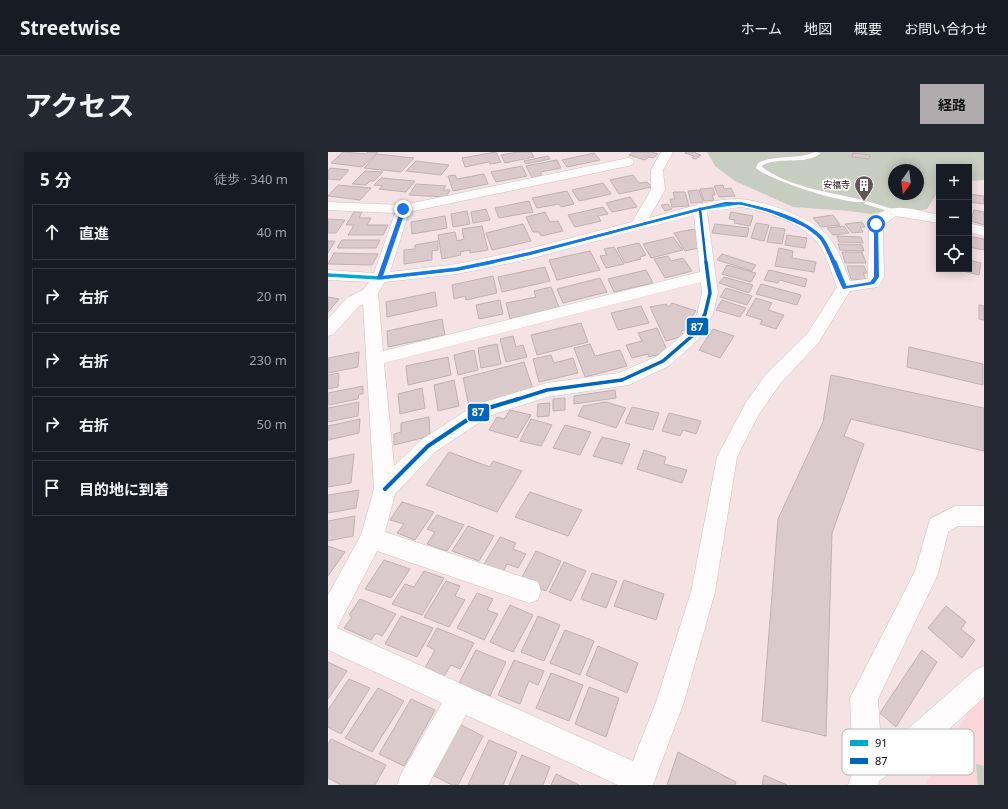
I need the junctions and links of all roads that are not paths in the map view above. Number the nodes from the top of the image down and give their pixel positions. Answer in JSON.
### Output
{"nodes":[{"id":1,"x":667,"y":152,"type":"edge"},
{"id":2,"x":818,"y":153,"type":"edge"},
{"id":3,"x":612,"y":154,"type":"dead end"},
{"id":4,"x":628,"y":162,"type":"junction"},
{"id":5,"x":657,"y":170,"type":"junction"},
{"id":6,"x":328,"y":206,"type":"edge"},
{"id":7,"x":403,"y":209,"type":"junction"},
{"id":8,"x":700,"y":209,"type":"junction"},
{"id":9,"x":894,"y":211,"type":"junction"},
{"id":10,"x":936,"y":218,"type":"edge"},
{"id":11,"x":638,"y":225,"type":"junction"},
{"id":12,"x":972,"y":228,"type":"edge"},
{"id":13,"x":984,"y":232,"type":"edge"},
{"id":14,"x":328,"y":275,"type":"edge"},
{"id":15,"x":708,"y":275,"type":"junction"},
{"id":16,"x":375,"y":285,"type":"junction"},
{"id":17,"x":845,"y":287,"type":"junction"},
{"id":18,"x":328,"y":330,"type":"edge"},
{"id":19,"x":376,"y":359,"type":"junction"},
{"id":20,"x":384,"y":489,"type":"junction"},
{"id":21,"x":984,"y":516,"type":"edge"},
{"id":22,"x":372,"y":538,"type":"junction"},
{"id":23,"x":529,"y":591,"type":"dead end"},
{"id":24,"x":328,"y":620,"type":"edge"},
{"id":25,"x":328,"y":637,"type":"edge"},
{"id":26,"x":984,"y":679,"type":"edge"},
{"id":27,"x":461,"y":697,"type":"junction"},
{"id":28,"x":865,"y":729,"type":"edge"},
{"id":29,"x":929,"y":729,"type":"edge"},
{"id":30,"x":639,"y":783,"type":"edge"},
{"id":31,"x":412,"y":785,"type":"edge"}],
"edges":[{"from":1,"to":5,"type":"street"},
{"from":2,"to":9,"type":"lane"},
{"from":3,"to":4,"type":"street"},
{"from":4,"to":5,"type":"street"},
{"from":4,"to":7,"type":"street"},
{"from":5,"to":11,"type":"street"},
{"from":6,"to":7,"type":"street"},
{"from":7,"to":16,"type":"street"},
{"from":8,"to":11,"type":"street"},
{"from":8,"to":15,"type":"street"},
{"from":8,"to":17,"type":"street"},
{"from":9,"to":10,"type":"street"},
{"from":9,"to":17,"type":"street"},
{"from":11,"to":16,"type":"street"},
{"from":12,"to":13,"type":"street"},
{"from":14,"to":16,"type":"street"},
{"from":15,"to":19,"type":"street"},
{"from":15,"to":20,"type":"street"},
{"from":16,"to":18,"type":"street"},
{"from":16,"to":19,"type":"street"},
{"from":17,"to":30,"type":"street"},
{"from":19,"to":20,"type":"street"},
{"from":20,"to":22,"type":"street"},
{"from":21,"to":28,"type":"street"},
{"from":22,"to":23,"type":"street"},
{"from":22,"to":24,"type":"street"},
{"from":25,"to":27,"type":"street"},
{"from":26,"to":29,"type":"street"},
{"from":27,"to":30,"type":"street"},
{"from":27,"to":31,"type":"street"}]}
